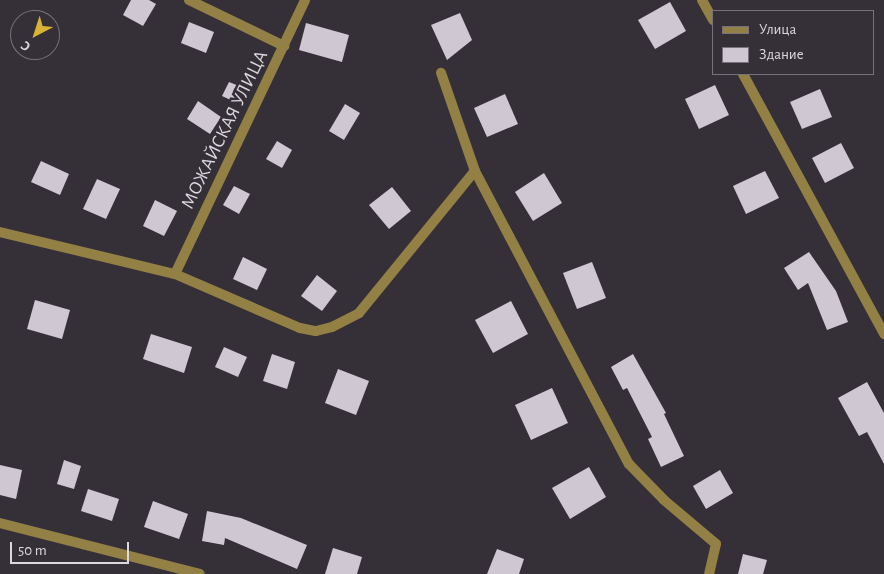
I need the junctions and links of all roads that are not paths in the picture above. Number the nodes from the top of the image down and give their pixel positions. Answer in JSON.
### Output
{"nodes":[{"id":1,"x":189,"y":0,"type":"edge"},
{"id":2,"x":305,"y":0,"type":"edge"},
{"id":3,"x":702,"y":0,"type":"edge"},
{"id":4,"x":712,"y":18,"type":"edge"},
{"id":5,"x":284,"y":46,"type":"junction"},
{"id":6,"x":442,"y":73,"type":"dead end"},
{"id":7,"x":744,"y":75,"type":"edge"},
{"id":8,"x":475,"y":171,"type":"junction"},
{"id":9,"x":0,"y":232,"type":"edge"},
{"id":10,"x":175,"y":274,"type":"junction"},
{"id":11,"x":884,"y":334,"type":"edge"},
{"id":12,"x":0,"y":523,"type":"edge"},
{"id":13,"x":200,"y":574,"type":"edge"},
{"id":14,"x":709,"y":574,"type":"edge"}],
"edges":[{"from":1,"to":5,"type":"street"},
{"from":2,"to":5,"type":"street","name":"МОЖАЙСКАЯ УЛИЦА"},
{"from":3,"to":4,"type":"street"},
{"from":5,"to":10,"type":"street","name":"МОЖАЙСКАЯ УЛИЦА"},
{"from":6,"to":8,"type":"street"},
{"from":7,"to":11,"type":"street"},
{"from":8,"to":10,"type":"street"},
{"from":8,"to":14,"type":"street"},
{"from":9,"to":10,"type":"street"},
{"from":12,"to":13,"type":"street"}]}
